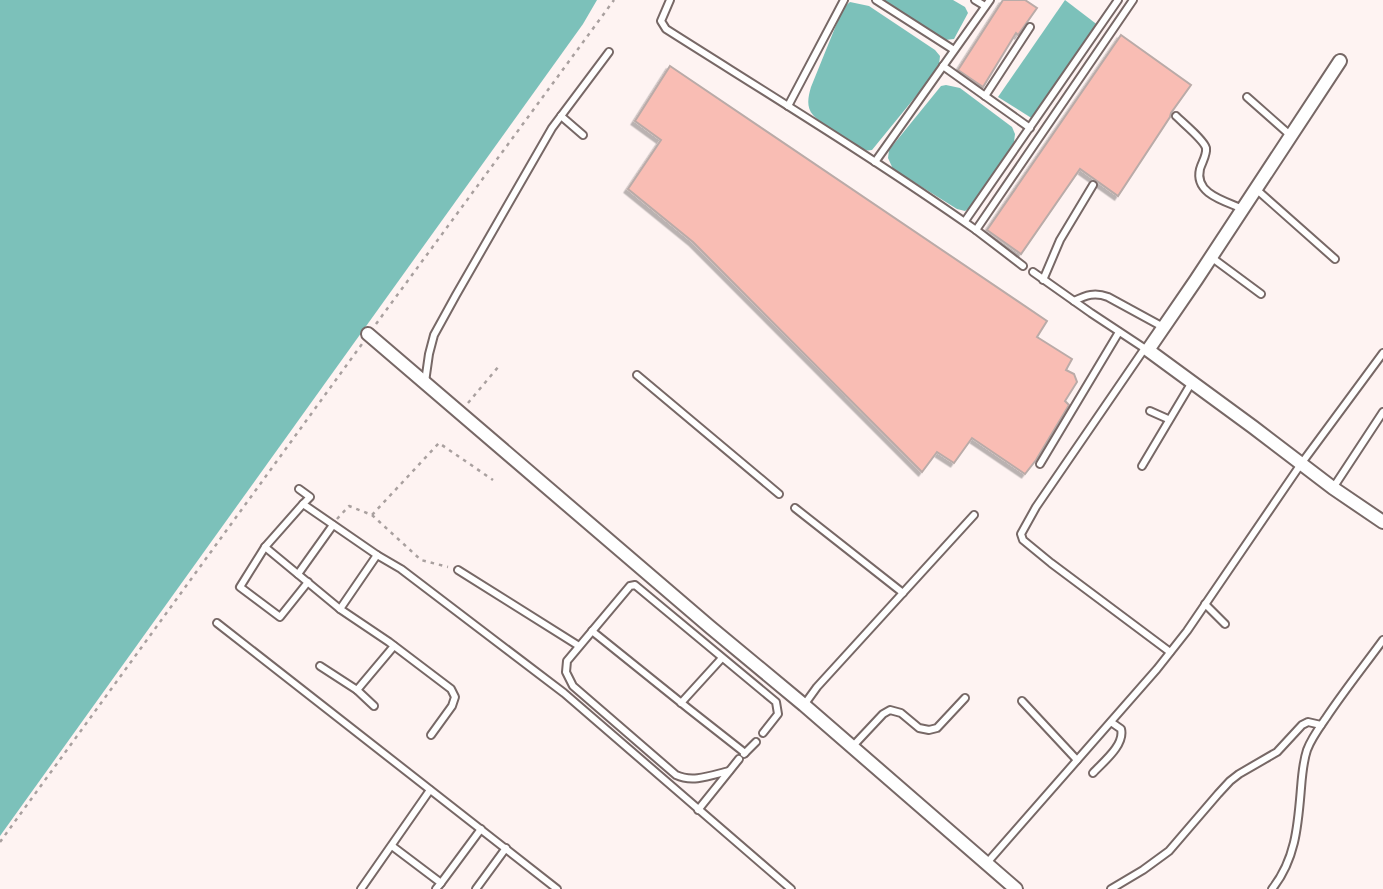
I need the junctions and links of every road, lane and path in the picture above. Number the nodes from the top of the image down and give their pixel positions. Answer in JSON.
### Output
{"nodes":[{"id":1,"x":614,"y":0,"type":"edge"},
{"id":2,"x":670,"y":0,"type":"edge"},
{"id":3,"x":845,"y":0,"type":"edge"},
{"id":4,"x":876,"y":0,"type":"edge"},
{"id":5,"x":975,"y":0,"type":"edge"},
{"id":6,"x":1118,"y":0,"type":"edge"},
{"id":7,"x":1133,"y":0,"type":"edge"},
{"id":8,"x":988,"y":3,"type":"edge"},
{"id":9,"x":1030,"y":27,"type":"dead end"},
{"id":10,"x":954,"y":50,"type":"junction"},
{"id":11,"x":609,"y":52,"type":"dead end"},
{"id":12,"x":1340,"y":61,"type":"dead end"},
{"id":13,"x":943,"y":66,"type":"junction"},
{"id":14,"x":985,"y":96,"type":"junction"},
{"id":15,"x":1247,"y":97,"type":"dead end"},
{"id":16,"x":788,"y":106,"type":"junction"},
{"id":17,"x":561,"y":116,"type":"junction"},
{"id":18,"x":1176,"y":116,"type":"dead end"},
{"id":19,"x":1030,"y":128,"type":"junction"},
{"id":20,"x":583,"y":135,"type":"dead end"},
{"id":21,"x":1290,"y":135,"type":"junction"},
{"id":22,"x":875,"y":162,"type":"junction"},
{"id":23,"x":1093,"y":185,"type":"dead end"},
{"id":24,"x":1256,"y":189,"type":"junction"},
{"id":25,"x":1243,"y":209,"type":"junction"},
{"id":26,"x":965,"y":222,"type":"junction"},
{"id":27,"x":976,"y":230,"type":"junction"},
{"id":28,"x":1211,"y":257,"type":"junction"},
{"id":29,"x":1335,"y":259,"type":"dead end"},
{"id":30,"x":1023,"y":266,"type":"dead end"},
{"id":31,"x":1032,"y":272,"type":"dead end"},
{"id":32,"x":1042,"y":280,"type":"junction"},
{"id":33,"x":1261,"y":294,"type":"dead end"},
{"id":34,"x":1074,"y":301,"type":"junction"},
{"id":35,"x":1163,"y":327,"type":"junction"},
{"id":36,"x":1119,"y":332,"type":"junction"},
{"id":37,"x":371,"y":337,"type":"junction"},
{"id":38,"x":1146,"y":349,"type":"junction"},
{"id":39,"x":1383,"y":353,"type":"edge"},
{"id":40,"x":499,"y":366,"type":"dead end"},
{"id":41,"x":637,"y":375,"type":"dead end"},
{"id":42,"x":1192,"y":382,"type":"junction"},
{"id":43,"x":425,"y":384,"type":"junction"},
{"id":44,"x":1150,"y":411,"type":"dead end"},
{"id":45,"x":1383,"y":412,"type":"edge"},
{"id":46,"x":460,"y":414,"type":"junction"},
{"id":47,"x":1168,"y":419,"type":"junction"},
{"id":48,"x":1040,"y":464,"type":"dead end"},
{"id":49,"x":1301,"y":464,"type":"junction"},
{"id":50,"x":1142,"y":466,"type":"dead end"},
{"id":51,"x":494,"y":481,"type":"dead end"},
{"id":52,"x":1333,"y":488,"type":"junction"},
{"id":53,"x":299,"y":489,"type":"dead end"},
{"id":54,"x":779,"y":494,"type":"dead end"},
{"id":55,"x":303,"y":504,"type":"junction"},
{"id":56,"x":795,"y":508,"type":"dead end"},
{"id":57,"x":372,"y":515,"type":"junction"},
{"id":58,"x":974,"y":515,"type":"dead end"},
{"id":59,"x":1383,"y":522,"type":"edge"},
{"id":60,"x":333,"y":524,"type":"junction"},
{"id":61,"x":265,"y":547,"type":"junction"},
{"id":62,"x":377,"y":555,"type":"junction"},
{"id":63,"x":458,"y":570,"type":"joint"},
{"id":64,"x":298,"y":574,"type":"junction"},
{"id":65,"x":308,"y":582,"type":"junction"},
{"id":66,"x":904,"y":593,"type":"junction"},
{"id":67,"x":1205,"y":604,"type":"junction"},
{"id":68,"x":340,"y":609,"type":"junction"},
{"id":69,"x":217,"y":623,"type":"dead end"},
{"id":70,"x":1224,"y":624,"type":"dead end"},
{"id":71,"x":592,"y":631,"type":"junction"},
{"id":72,"x":1383,"y":640,"type":"edge"},
{"id":73,"x":394,"y":646,"type":"junction"},
{"id":74,"x":579,"y":646,"type":"junction"},
{"id":75,"x":1170,"y":652,"type":"junction"},
{"id":76,"x":722,"y":658,"type":"junction"},
{"id":77,"x":320,"y":666,"type":"dead end"},
{"id":78,"x":357,"y":690,"type":"junction"},
{"id":79,"x":965,"y":698,"type":"dead end"},
{"id":80,"x":1022,"y":701,"type":"dead end"},
{"id":81,"x":681,"y":703,"type":"junction"},
{"id":82,"x":804,"y":705,"type":"junction"},
{"id":83,"x":374,"y":706,"type":"dead end"},
{"id":84,"x":1111,"y":722,"type":"junction"},
{"id":85,"x":1321,"y":725,"type":"junction"},
{"id":86,"x":763,"y":733,"type":"dead end"},
{"id":87,"x":431,"y":735,"type":"dead end"},
{"id":88,"x":756,"y":742,"type":"dead end"},
{"id":89,"x":852,"y":747,"type":"junction"},
{"id":90,"x":742,"y":756,"type":"junction"},
{"id":91,"x":1077,"y":760,"type":"junction"},
{"id":92,"x":729,"y":771,"type":"junction"},
{"id":93,"x":1093,"y":773,"type":"dead end"},
{"id":94,"x":430,"y":790,"type":"junction"},
{"id":95,"x":698,"y":810,"type":"junction"},
{"id":96,"x":481,"y":829,"type":"junction"},
{"id":97,"x":0,"y":842,"type":"edge"},
{"id":98,"x":392,"y":846,"type":"junction"},
{"id":99,"x":506,"y":848,"type":"junction"},
{"id":100,"x":986,"y":864,"type":"junction"},
{"id":101,"x":439,"y":886,"type":"edge"},
{"id":102,"x":360,"y":889,"type":"edge"},
{"id":103,"x":476,"y":889,"type":"edge"},
{"id":104,"x":557,"y":889,"type":"edge"},
{"id":105,"x":790,"y":889,"type":"edge"},
{"id":106,"x":1016,"y":889,"type":"edge"},
{"id":107,"x":1111,"y":889,"type":"edge"},
{"id":108,"x":1272,"y":889,"type":"edge"}],
"edges":[{"from":1,"to":37,"type":"path"},
{"from":2,"to":16,"type":"lane"},
{"from":3,"to":16,"type":"lane"},
{"from":4,"to":10,"type":"lane"},
{"from":5,"to":8,"type":"lane"},
{"from":6,"to":19,"type":"lane"},
{"from":7,"to":27,"type":"lane"},
{"from":8,"to":10,"type":"lane"},
{"from":9,"to":14,"type":"lane"},
{"from":10,"to":13,"type":"lane"},
{"from":11,"to":17,"type":"lane"},
{"from":12,"to":21,"type":"street"},
{"from":13,"to":14,"type":"lane"},
{"from":13,"to":22,"type":"lane"},
{"from":14,"to":19,"type":"lane"},
{"from":15,"to":21,"type":"lane"},
{"from":16,"to":22,"type":"lane"},
{"from":17,"to":20,"type":"lane"},
{"from":17,"to":43,"type":"lane"},
{"from":18,"to":25,"type":"lane"},
{"from":19,"to":26,"type":"lane"},
{"from":21,"to":24,"type":"street"},
{"from":22,"to":26,"type":"lane"},
{"from":23,"to":32,"type":"lane"},
{"from":24,"to":25,"type":"street"},
{"from":24,"to":29,"type":"lane"},
{"from":25,"to":28,"type":"street"},
{"from":26,"to":27,"type":"lane"},
{"from":27,"to":30,"type":"lane"},
{"from":28,"to":33,"type":"lane"},
{"from":28,"to":35,"type":"street"},
{"from":31,"to":32,"type":"lane"},
{"from":32,"to":34,"type":"lane"},
{"from":34,"to":35,"type":"lane"},
{"from":34,"to":36,"type":"lane"},
{"from":35,"to":38,"type":"street"},
{"from":36,"to":38,"type":"lane"},
{"from":36,"to":48,"type":"lane"},
{"from":37,"to":43,"type":"street"},
{"from":37,"to":97,"type":"path"},
{"from":38,"to":42,"type":"street"},
{"from":38,"to":75,"type":"lane"},
{"from":39,"to":49,"type":"lane"},
{"from":40,"to":46,"type":"path"},
{"from":41,"to":54,"type":"lane"},
{"from":42,"to":47,"type":"lane"},
{"from":42,"to":49,"type":"street"},
{"from":43,"to":46,"type":"street"},
{"from":44,"to":47,"type":"lane"},
{"from":45,"to":52,"type":"lane"},
{"from":46,"to":82,"type":"street"},
{"from":47,"to":50,"type":"lane"},
{"from":49,"to":52,"type":"street"},
{"from":49,"to":67,"type":"lane"},
{"from":51,"to":57,"type":"path"},
{"from":52,"to":59,"type":"street"},
{"from":53,"to":55,"type":"lane"},
{"from":55,"to":60,"type":"lane"},
{"from":55,"to":61,"type":"lane"},
{"from":56,"to":66,"type":"lane"},
{"from":57,"to":60,"type":"path"},
{"from":57,"to":63,"type":"path"},
{"from":58,"to":66,"type":"lane"},
{"from":60,"to":62,"type":"lane"},
{"from":60,"to":64,"type":"lane"},
{"from":61,"to":64,"type":"lane"},
{"from":61,"to":65,"type":"lane"},
{"from":62,"to":68,"type":"lane"},
{"from":62,"to":95,"type":"lane"},
{"from":63,"to":74,"type":"lane"},
{"from":64,"to":65,"type":"lane"},
{"from":65,"to":68,"type":"lane"},
{"from":66,"to":82,"type":"lane"},
{"from":67,"to":70,"type":"lane"},
{"from":67,"to":75,"type":"lane"},
{"from":68,"to":73,"type":"lane"},
{"from":69,"to":94,"type":"lane"},
{"from":71,"to":74,"type":"lane"},
{"from":71,"to":76,"type":"lane"},
{"from":71,"to":81,"type":"lane"},
{"from":72,"to":85,"type":"lane"},
{"from":73,"to":78,"type":"lane"},
{"from":73,"to":87,"type":"lane"},
{"from":74,"to":92,"type":"lane"},
{"from":75,"to":84,"type":"lane"},
{"from":76,"to":81,"type":"lane"},
{"from":76,"to":86,"type":"lane"},
{"from":77,"to":78,"type":"lane"},
{"from":78,"to":83,"type":"lane"},
{"from":79,"to":89,"type":"lane"},
{"from":80,"to":91,"type":"lane"},
{"from":81,"to":90,"type":"lane"},
{"from":82,"to":89,"type":"street"},
{"from":84,"to":91,"type":"lane"},
{"from":84,"to":93,"type":"lane"},
{"from":85,"to":107,"type":"lane"},
{"from":85,"to":108,"type":"lane"},
{"from":88,"to":90,"type":"lane"},
{"from":89,"to":100,"type":"street"},
{"from":90,"to":92,"type":"lane"},
{"from":91,"to":100,"type":"lane"},
{"from":92,"to":95,"type":"lane"},
{"from":94,"to":96,"type":"lane"},
{"from":94,"to":98,"type":"lane"},
{"from":95,"to":105,"type":"lane"},
{"from":96,"to":99,"type":"lane"},
{"from":96,"to":101,"type":"lane"},
{"from":98,"to":101,"type":"lane"},
{"from":98,"to":102,"type":"lane"},
{"from":99,"to":103,"type":"lane"},
{"from":99,"to":104,"type":"lane"},
{"from":100,"to":106,"type":"street"}]}
